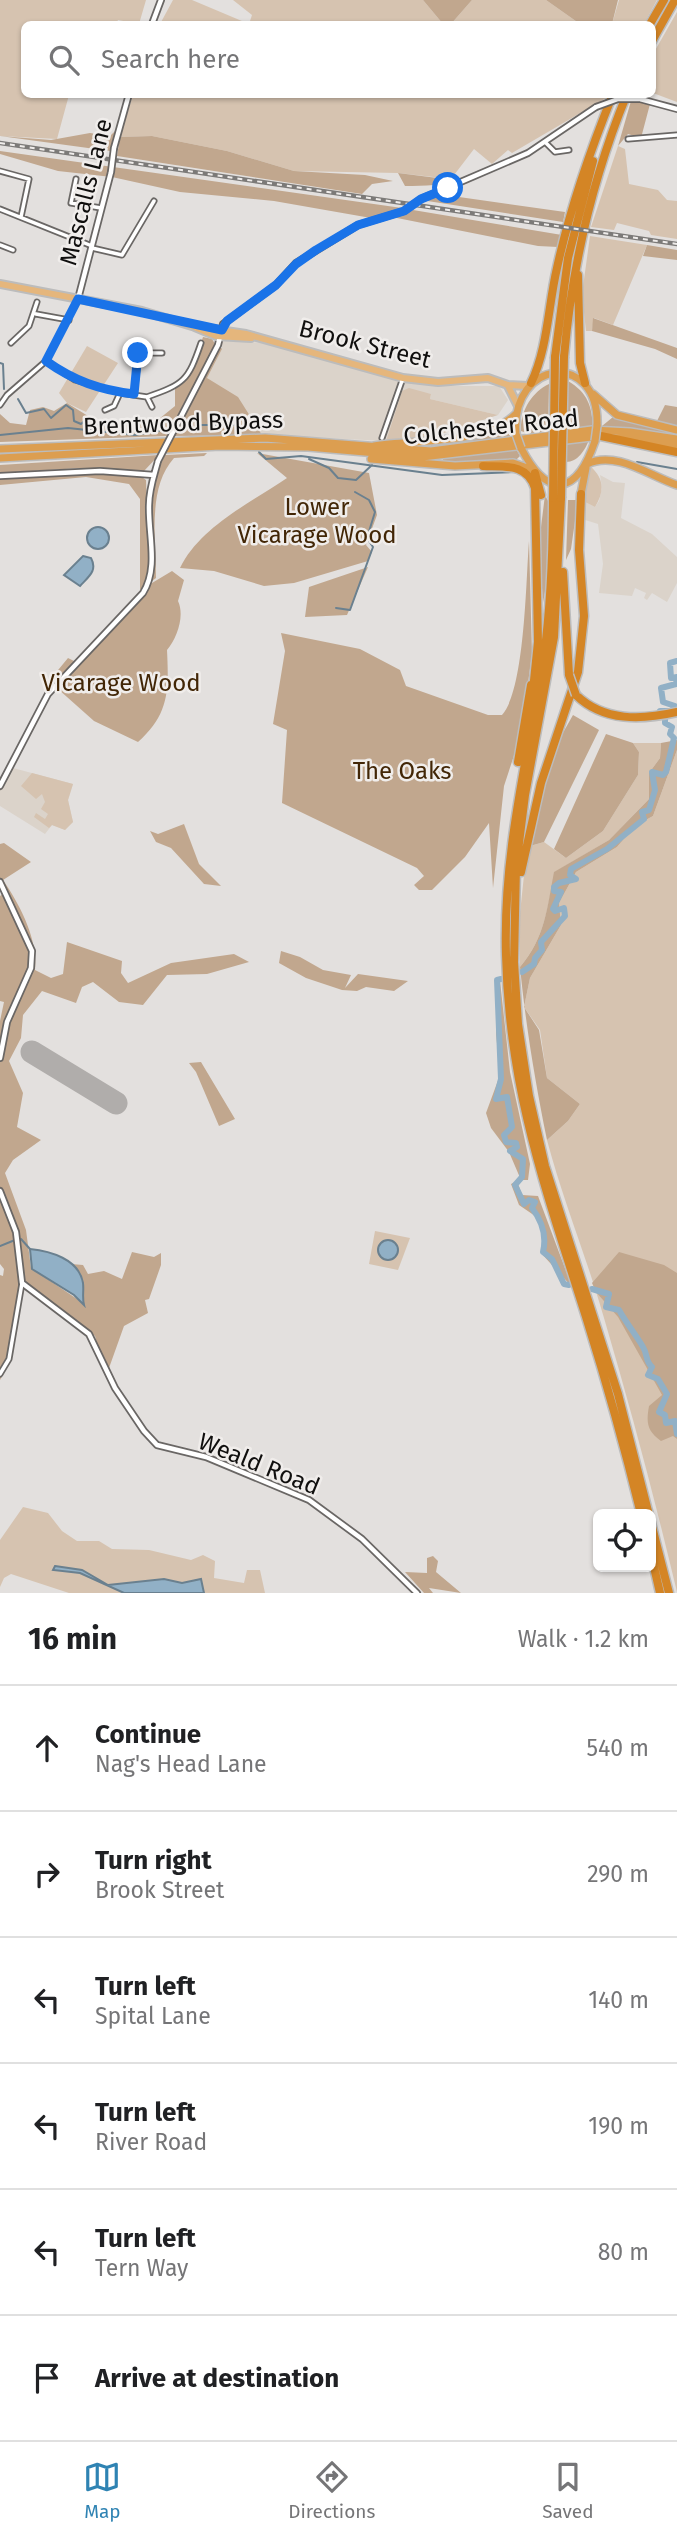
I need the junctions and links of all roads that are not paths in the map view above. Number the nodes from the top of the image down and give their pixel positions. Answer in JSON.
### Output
{"nodes":[{"id":1,"x":162,"y":0,"type":"edge"},
{"id":2,"x":664,"y":0,"type":"edge"},
{"id":3,"x":675,"y":0,"type":"edge"},
{"id":4,"x":153,"y":21,"type":"edge"},
{"id":5,"x":652,"y":21,"type":"edge"},
{"id":6,"x":656,"y":35,"type":"edge"},
{"id":7,"x":128,"y":98,"type":"edge"},
{"id":8,"x":613,"y":98,"type":"edge"},
{"id":9,"x":614,"y":98,"type":"edge"},
{"id":10,"x":626,"y":98,"type":"edge"},
{"id":11,"x":677,"y":109,"type":"edge"},
{"id":12,"x":677,"y":135,"type":"edge"},
{"id":13,"x":628,"y":139,"type":"dead end"},
{"id":14,"x":546,"y":143,"type":"junction"},
{"id":15,"x":569,"y":150,"type":"dead end"},
{"id":16,"x":0,"y":170,"type":"edge"},
{"id":17,"x":76,"y":179,"type":"dead end"},
{"id":18,"x":585,"y":186,"type":"junction"},
{"id":19,"x":153,"y":201,"type":"dead end"},
{"id":20,"x":103,"y":208,"type":"junction"},
{"id":21,"x":0,"y":209,"type":"edge"},
{"id":22,"x":21,"y":217,"type":"junction"},
{"id":23,"x":0,"y":246,"type":"edge"},
{"id":24,"x":92,"y":247,"type":"junction"},
{"id":25,"x":13,"y":250,"type":"dead end"},
{"id":26,"x":578,"y":255,"type":"junction"},
{"id":27,"x":0,"y":284,"type":"edge"},
{"id":28,"x":553,"y":292,"type":"junction"},
{"id":29,"x":78,"y":299,"type":"junction"},
{"id":30,"x":37,"y":302,"type":"dead end"},
{"id":31,"x":36,"y":314,"type":"junction"},
{"id":32,"x":69,"y":320,"type":"junction"},
{"id":33,"x":221,"y":333,"type":"junction"},
{"id":34,"x":11,"y":343,"type":"dead end"},
{"id":35,"x":201,"y":343,"type":"dead end"},
{"id":36,"x":162,"y":353,"type":"dead end"},
{"id":37,"x":560,"y":357,"type":"junction"},
{"id":38,"x":46,"y":361,"type":"junction"},
{"id":39,"x":130,"y":363,"type":"dead end"},
{"id":40,"x":137,"y":364,"type":"junction"},
{"id":41,"x":403,"y":378,"type":"junction"},
{"id":42,"x":585,"y":383,"type":"junction"},
{"id":43,"x":529,"y":384,"type":"junction"},
{"id":44,"x":508,"y":385,"type":"junction"},
{"id":45,"x":120,"y":393,"type":"junction"},
{"id":46,"x":134,"y":394,"type":"junction"},
{"id":47,"x":592,"y":394,"type":"junction"},
{"id":48,"x":147,"y":397,"type":"junction"},
{"id":49,"x":1,"y":403,"type":"edge"},
{"id":50,"x":152,"y":407,"type":"dead end"},
{"id":51,"x":517,"y":409,"type":"junction"},
{"id":52,"x":105,"y":410,"type":"dead end"},
{"id":53,"x":677,"y":430,"type":"edge"},
{"id":54,"x":382,"y":438,"type":"dead end"},
{"id":55,"x":598,"y":439,"type":"junction"},
{"id":56,"x":677,"y":439,"type":"edge"},
{"id":57,"x":677,"y":445,"type":"edge"},
{"id":58,"x":308,"y":447,"type":"junction"},
{"id":59,"x":367,"y":448,"type":"junction"},
{"id":60,"x":0,"y":449,"type":"edge"},
{"id":61,"x":677,"y":452,"type":"edge"},
{"id":62,"x":0,"y":458,"type":"edge"},
{"id":63,"x":483,"y":466,"type":"junction"},
{"id":64,"x":587,"y":466,"type":"junction"},
{"id":65,"x":534,"y":471,"type":"junction"},
{"id":66,"x":154,"y":475,"type":"junction"},
{"id":67,"x":0,"y":476,"type":"edge"},
{"id":68,"x":677,"y":485,"type":"edge"},
{"id":69,"x":581,"y":494,"type":"joint"},
{"id":70,"x":557,"y":498,"type":"junction"},
{"id":71,"x":535,"y":525,"type":"junction"},
{"id":72,"x":559,"y":563,"type":"junction"},
{"id":73,"x":537,"y":637,"type":"junction"},
{"id":74,"x":673,"y":713,"type":"edge"},
{"id":75,"x":531,"y":725,"type":"junction"},
{"id":76,"x":0,"y":786,"type":"edge"},
{"id":77,"x":0,"y":882,"type":"edge"},
{"id":78,"x":511,"y":899,"type":"junction"},
{"id":79,"x":0,"y":1058,"type":"edge"},
{"id":80,"x":0,"y":1191,"type":"edge"},
{"id":81,"x":22,"y":1283,"type":"junction"},
{"id":82,"x":0,"y":1374,"type":"edge"},
{"id":83,"x":640,"y":1509,"type":"edge"},
{"id":84,"x":655,"y":1572,"type":"edge"},
{"id":85,"x":417,"y":1593,"type":"edge"},
{"id":86,"x":660,"y":1593,"type":"edge"},
{"id":87,"x":669,"y":1593,"type":"edge"}],
"edges":[{"from":1,"to":4,"type":"street"},
{"from":2,"to":5,"type":"highway"},
{"from":3,"to":6,"type":"highway"},
{"from":7,"to":20,"type":"street","name":"Mascalls Lane","bridge":true},
{"from":8,"to":28,"type":"highway"},
{"from":9,"to":18,"type":"highway"},
{"from":10,"to":26,"type":"highway"},
{"from":11,"to":14,"type":"street","bridge":true},
{"from":12,"to":13,"type":"street"},
{"from":14,"to":15,"type":"street"},
{"from":14,"to":33,"type":"street"},
{"from":16,"to":22,"type":"street"},
{"from":17,"to":20,"type":"street"},
{"from":18,"to":28,"type":"highway"},
{"from":18,"to":37,"type":"highway"},
{"from":19,"to":24,"type":"street"},
{"from":20,"to":24,"type":"street","name":"Mascalls Lane"},
{"from":21,"to":22,"type":"street"},
{"from":22,"to":24,"type":"street"},
{"from":23,"to":25,"type":"street"},
{"from":24,"to":29,"type":"street","name":"Mascalls Lane"},
{"from":26,"to":37,"type":"highway"},
{"from":26,"to":42,"type":"highway"},
{"from":27,"to":29,"type":"main road","name":"Brook Street"},
{"from":28,"to":43,"type":"highway"},
{"from":29,"to":32,"type":"street"},
{"from":29,"to":33,"type":"main road","name":"Brook Street"},
{"from":30,"to":31,"type":"street"},
{"from":31,"to":32,"type":"street"},
{"from":31,"to":34,"type":"street"},
{"from":32,"to":38,"type":"street"},
{"from":33,"to":41,"type":"main road","name":"Brook Street"},
{"from":33,"to":66,"type":"street","bridge":true},
{"from":35,"to":48,"type":"street"},
{"from":36,"to":40,"type":"street"},
{"from":37,"to":70,"type":"highway","bridge":true},
{"from":38,"to":45,"type":"street"},
{"from":38,"to":49,"type":"street"},
{"from":39,"to":40,"type":"street"},
{"from":40,"to":46,"type":"street"},
{"from":41,"to":44,"type":"main road","name":"Brook Street"},
{"from":41,"to":54,"type":"street"},
{"from":42,"to":43,"type":"highway"},
{"from":42,"to":47,"type":"highway"},
{"from":43,"to":44,"type":"main road","name":"Brook Street"},
{"from":43,"to":51,"type":"highway"},
{"from":44,"to":51,"type":"main road"},
{"from":45,"to":46,"type":"street"},
{"from":45,"to":52,"type":"street"},
{"from":46,"to":48,"type":"street"},
{"from":47,"to":53,"type":"highway"},
{"from":47,"to":55,"type":"highway","bridge":true},
{"from":48,"to":50,"type":"street"},
{"from":51,"to":59,"type":"highway"},
{"from":51,"to":65,"type":"highway","bridge":true},
{"from":55,"to":57,"type":"highway","name":"Colchester Road"},
{"from":55,"to":58,"type":"highway","name":"Colchester Road"},
{"from":55,"to":61,"type":"highway"},
{"from":55,"to":64,"type":"highway"},
{"from":56,"to":59,"type":"highway","name":"Colchester Road"},
{"from":58,"to":62,"type":"highway","name":"Brentwood Bypass"},
{"from":58,"to":63,"type":"highway"},
{"from":59,"to":60,"type":"highway","name":"Brentwood Bypass"},
{"from":63,"to":65,"type":"highway"},
{"from":63,"to":71,"type":"highway"},
{"from":64,"to":65,"type":"highway"},
{"from":64,"to":68,"type":"highway"},
{"from":64,"to":69,"type":"highway"},
{"from":65,"to":71,"type":"highway"},
{"from":66,"to":67,"type":"street"},
{"from":66,"to":76,"type":"street"},
{"from":69,"to":78,"type":"highway"},
{"from":70,"to":72,"type":"highway"},
{"from":70,"to":75,"type":"highway"},
{"from":71,"to":73,"type":"highway"},
{"from":72,"to":74,"type":"highway","bridge":true},
{"from":72,"to":78,"type":"highway"},
{"from":73,"to":75,"type":"highway"},
{"from":73,"to":78,"type":"highway"},
{"from":75,"to":78,"type":"highway"},
{"from":77,"to":79,"type":"street"},
{"from":78,"to":83,"type":"highway"},
{"from":78,"to":87,"type":"highway"},
{"from":80,"to":81,"type":"street"},
{"from":81,"to":82,"type":"street"},
{"from":81,"to":85,"type":"street","name":"Weald Road"},
{"from":84,"to":86,"type":"highway"}]}
